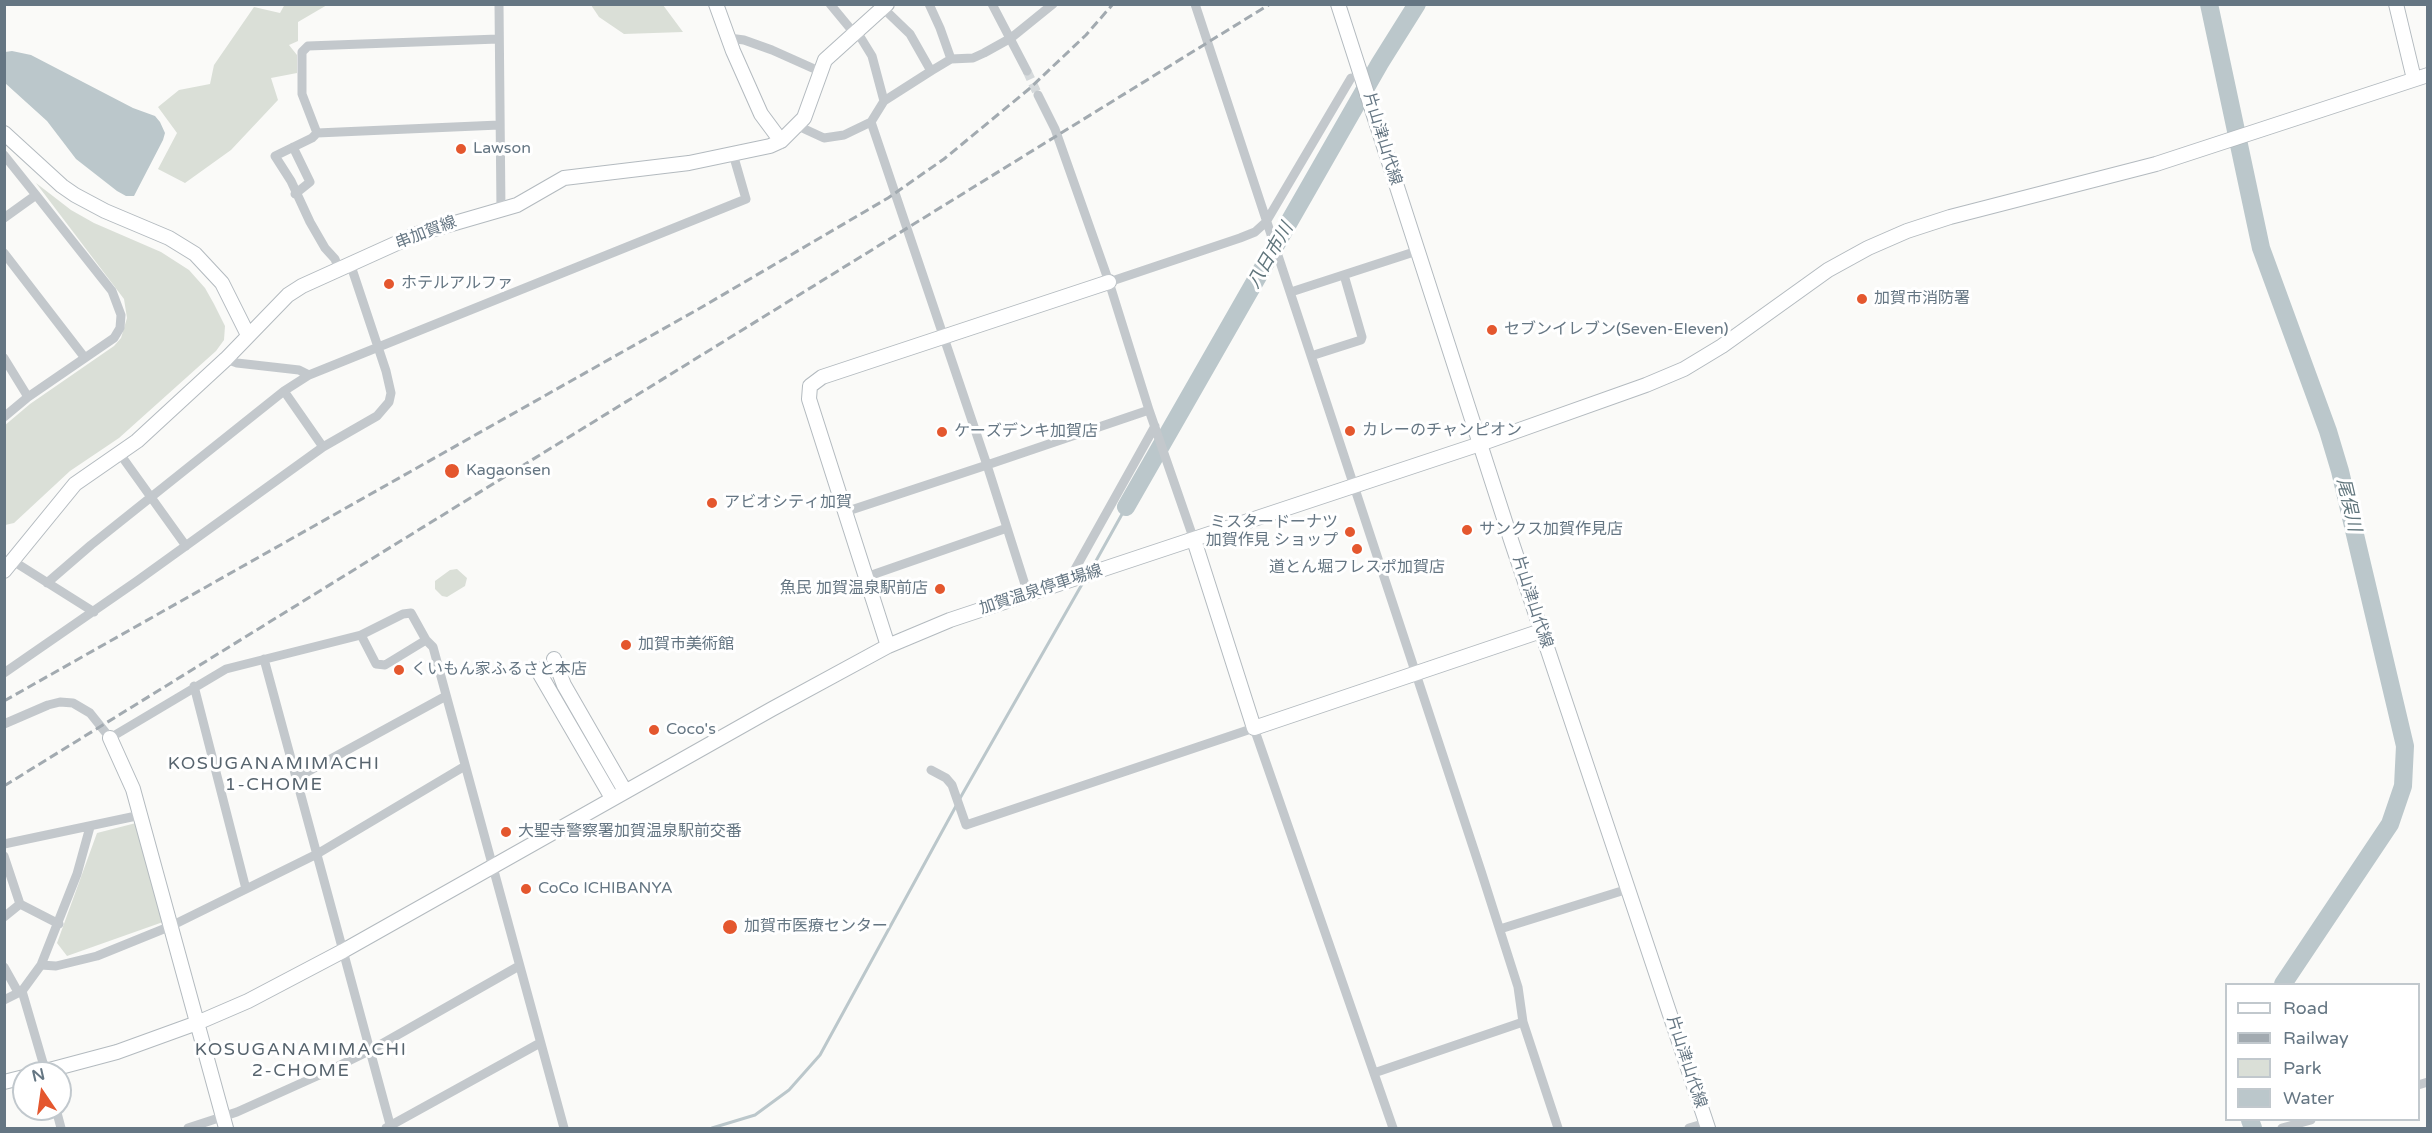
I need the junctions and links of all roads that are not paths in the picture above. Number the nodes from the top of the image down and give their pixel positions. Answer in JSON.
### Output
{"nodes":[{"id":1,"x":499,"y":4,"type":"edge"},
{"id":2,"x":716,"y":4,"type":"edge"},
{"id":3,"x":830,"y":4,"type":"edge"},
{"id":4,"x":929,"y":4,"type":"edge"},
{"id":5,"x":992,"y":4,"type":"edge"},
{"id":6,"x":1053,"y":4,"type":"edge"},
{"id":7,"x":1195,"y":4,"type":"edge"},
{"id":8,"x":1338,"y":4,"type":"edge"},
{"id":9,"x":2396,"y":4,"type":"edge"},
{"id":10,"x":885,"y":6,"type":"edge"},
{"id":11,"x":855,"y":32,"type":"junction"},
{"id":12,"x":729,"y":38,"type":"junction"},
{"id":13,"x":1011,"y":38,"type":"junction"},
{"id":14,"x":498,"y":39,"type":"junction"},
{"id":15,"x":951,"y":59,"type":"junction"},
{"id":16,"x":1027,"y":70,"type":"tunnel mouth"},
{"id":17,"x":819,"y":71,"type":"junction"},
{"id":18,"x":931,"y":71,"type":"junction"},
{"id":19,"x":1357,"y":75,"type":"junction"},
{"id":20,"x":2421,"y":77,"type":"edge"},
{"id":21,"x":1038,"y":94,"type":"tunnel mouth"},
{"id":22,"x":884,"y":101,"type":"junction"},
{"id":23,"x":871,"y":122,"type":"junction"},
{"id":24,"x":499,"y":125,"type":"junction"},
{"id":25,"x":798,"y":126,"type":"junction"},
{"id":26,"x":317,"y":133,"type":"junction"},
{"id":27,"x":6,"y":139,"type":"edge"},
{"id":28,"x":781,"y":141,"type":"junction"},
{"id":29,"x":294,"y":147,"type":"junction"},
{"id":30,"x":733,"y":154,"type":"junction"},
{"id":31,"x":4,"y":155,"type":"edge"},
{"id":32,"x":296,"y":194,"type":"junction"},
{"id":33,"x":36,"y":195,"type":"junction"},
{"id":34,"x":501,"y":211,"type":"junction"},
{"id":35,"x":4,"y":218,"type":"edge"},
{"id":36,"x":1268,"y":225,"type":"junction"},
{"id":37,"x":1417,"y":251,"type":"junction"},
{"id":38,"x":4,"y":253,"type":"edge"},
{"id":39,"x":345,"y":268,"type":"junction"},
{"id":40,"x":1344,"y":275,"type":"junction"},
{"id":41,"x":1109,"y":282,"type":"junction"},
{"id":42,"x":1291,"y":292,"type":"junction"},
{"id":43,"x":248,"y":335,"type":"junction"},
{"id":44,"x":943,"y":336,"type":"junction"},
{"id":45,"x":377,"y":347,"type":"junction"},
{"id":46,"x":1311,"y":356,"type":"junction"},
{"id":47,"x":4,"y":358,"type":"edge"},
{"id":48,"x":86,"y":358,"type":"junction"},
{"id":49,"x":226,"y":359,"type":"junction"},
{"id":50,"x":309,"y":375,"type":"junction"},
{"id":51,"x":284,"y":392,"type":"junction"},
{"id":52,"x":28,"y":397,"type":"junction"},
{"id":53,"x":1149,"y":410,"type":"junction"},
{"id":54,"x":4,"y":417,"type":"edge"},
{"id":55,"x":1156,"y":428,"type":"junction"},
{"id":56,"x":1480,"y":444,"type":"junction"},
{"id":57,"x":323,"y":447,"type":"junction"},
{"id":58,"x":120,"y":454,"type":"junction"},
{"id":59,"x":987,"y":465,"type":"junction"},
{"id":60,"x":1354,"y":486,"type":"junction"},
{"id":61,"x":152,"y":497,"type":"junction"},
{"id":62,"x":845,"y":512,"type":"junction"},
{"id":63,"x":1007,"y":528,"type":"junction"},
{"id":64,"x":1194,"y":540,"type":"junction"},
{"id":65,"x":186,"y":546,"type":"junction"},
{"id":66,"x":8,"y":566,"type":"edge"},
{"id":67,"x":866,"y":577,"type":"junction"},
{"id":68,"x":1072,"y":580,"type":"junction"},
{"id":69,"x":47,"y":582,"type":"junction"},
{"id":70,"x":1028,"y":594,"type":"junction"},
{"id":71,"x":94,"y":612,"type":"junction"},
{"id":72,"x":1541,"y":631,"type":"junction"},
{"id":73,"x":361,"y":635,"type":"junction"},
{"id":74,"x":426,"y":640,"type":"junction"},
{"id":75,"x":888,"y":646,"type":"junction"},
{"id":76,"x":264,"y":659,"type":"junction"},
{"id":77,"x":554,"y":659,"type":"dead end"},
{"id":78,"x":537,"y":669,"type":"dead end"},
{"id":79,"x":4,"y":673,"type":"edge"},
{"id":80,"x":1416,"y":674,"type":"junction"},
{"id":81,"x":194,"y":686,"type":"junction"},
{"id":82,"x":446,"y":696,"type":"junction"},
{"id":83,"x":4,"y":724,"type":"edge"},
{"id":84,"x":1254,"y":728,"type":"junction"},
{"id":85,"x":110,"y":738,"type":"junction"},
{"id":86,"x":465,"y":766,"type":"junction"},
{"id":87,"x":931,"y":770,"type":"dead end"},
{"id":88,"x":296,"y":778,"type":"junction"},
{"id":89,"x":625,"y":791,"type":"junction"},
{"id":90,"x":612,"y":798,"type":"junction"},
{"id":91,"x":141,"y":815,"type":"junction"},
{"id":92,"x":90,"y":827,"type":"junction"},
{"id":93,"x":4,"y":844,"type":"edge"},
{"id":94,"x":317,"y":854,"type":"junction"},
{"id":95,"x":4,"y":856,"type":"edge"},
{"id":96,"x":493,"y":866,"type":"junction"},
{"id":97,"x":246,"y":889,"type":"junction"},
{"id":98,"x":1628,"y":889,"type":"junction"},
{"id":99,"x":20,"y":904,"type":"junction"},
{"id":100,"x":4,"y":917,"type":"edge"},
{"id":101,"x":59,"y":924,"type":"junction"},
{"id":102,"x":171,"y":926,"type":"junction"},
{"id":103,"x":1500,"y":929,"type":"junction"},
{"id":104,"x":343,"y":951,"type":"junction"},
{"id":105,"x":41,"y":965,"type":"junction"},
{"id":106,"x":519,"y":966,"type":"junction"},
{"id":107,"x":4,"y":967,"type":"edge"},
{"id":108,"x":20,"y":991,"type":"junction"},
{"id":109,"x":4,"y":1000,"type":"edge"},
{"id":110,"x":1523,"y":1022,"type":"junction"},
{"id":111,"x":197,"y":1023,"type":"junction"},
{"id":112,"x":540,"y":1043,"type":"junction"},
{"id":113,"x":371,"y":1050,"type":"junction"},
{"id":114,"x":40,"y":1061,"type":"edge"},
{"id":115,"x":72,"y":1064,"type":"edge"},
{"id":116,"x":1374,"y":1073,"type":"junction"},
{"id":117,"x":2305,"y":1121,"type":"edge"},
{"id":118,"x":225,"y":1123,"type":"edge"},
{"id":119,"x":1707,"y":1126,"type":"edge"},
{"id":120,"x":188,"y":1128,"type":"edge"},
{"id":121,"x":389,"y":1128,"type":"edge"},
{"id":122,"x":564,"y":1128,"type":"edge"},
{"id":123,"x":1393,"y":1128,"type":"edge"},
{"id":124,"x":1558,"y":1128,"type":"edge"},
{"id":125,"x":1689,"y":1128,"type":"edge"},
{"id":126,"x":2283,"y":1128,"type":"edge"}],
"edges":[{"from":1,"to":14,"type":"street"},
{"from":2,"to":12,"type":"street"},
{"from":3,"to":11,"type":"street"},
{"from":4,"to":15,"type":"street"},
{"from":5,"to":13,"type":"street"},
{"from":6,"to":13,"type":"street"},
{"from":7,"to":36,"type":"street"},
{"from":8,"to":19,"type":"street","name":"片山津山代線"},
{"from":9,"to":20,"type":"street"},
{"from":10,"to":11,"type":"street","name":"串加賀線"},
{"from":10,"to":18,"type":"street"},
{"from":11,"to":17,"type":"street","name":"串加賀線"},
{"from":11,"to":22,"type":"street"},
{"from":12,"to":17,"type":"street"},
{"from":12,"to":28,"type":"street"},
{"from":13,"to":15,"type":"street"},
{"from":13,"to":16,"type":"street"},
{"from":14,"to":24,"type":"street"},
{"from":14,"to":26,"type":"street"},
{"from":15,"to":18,"type":"street"},
{"from":17,"to":25,"type":"street","name":"串加賀線"},
{"from":18,"to":22,"type":"street"},
{"from":19,"to":36,"type":"street"},
{"from":19,"to":37,"type":"street","name":"片山津山代線"},
{"from":20,"to":56,"type":"street","name":"加賀温泉停車場線"},
{"from":21,"to":41,"type":"street"},
{"from":22,"to":23,"type":"street"},
{"from":23,"to":25,"type":"street"},
{"from":23,"to":44,"type":"street"},
{"from":24,"to":26,"type":"street"},
{"from":24,"to":34,"type":"street"},
{"from":25,"to":28,"type":"street","name":"串加賀線"},
{"from":26,"to":29,"type":"street"},
{"from":27,"to":43,"type":"street"},
{"from":28,"to":30,"type":"street","name":"串加賀線"},
{"from":29,"to":32,"type":"street"},
{"from":29,"to":32,"type":"street"},
{"from":30,"to":34,"type":"street","name":"串加賀線"},
{"from":30,"to":45,"type":"street"},
{"from":31,"to":33,"type":"street"},
{"from":32,"to":39,"type":"street"},
{"from":33,"to":35,"type":"street"},
{"from":33,"to":48,"type":"street"},
{"from":34,"to":39,"type":"street","name":"串加賀線"},
{"from":36,"to":41,"type":"street"},
{"from":36,"to":42,"type":"street"},
{"from":37,"to":40,"type":"street"},
{"from":37,"to":56,"type":"street","name":"片山津山代線"},
{"from":38,"to":48,"type":"street"},
{"from":39,"to":43,"type":"street","name":"串加賀線"},
{"from":39,"to":45,"type":"street"},
{"from":40,"to":42,"type":"street"},
{"from":40,"to":46,"type":"street"},
{"from":41,"to":44,"type":"street"},
{"from":41,"to":53,"type":"street"},
{"from":42,"to":46,"type":"street"},
{"from":43,"to":49,"type":"street","name":"串加賀線"},
{"from":44,"to":59,"type":"street"},
{"from":44,"to":62,"type":"street"},
{"from":45,"to":50,"type":"street"},
{"from":45,"to":57,"type":"street"},
{"from":46,"to":60,"type":"street"},
{"from":47,"to":52,"type":"street"},
{"from":48,"to":52,"type":"street"},
{"from":49,"to":50,"type":"street"},
{"from":49,"to":58,"type":"street","name":"串加賀線"},
{"from":50,"to":51,"type":"street"},
{"from":51,"to":57,"type":"street"},
{"from":51,"to":61,"type":"street"},
{"from":52,"to":54,"type":"street"},
{"from":53,"to":55,"type":"street"},
{"from":53,"to":59,"type":"street"},
{"from":55,"to":64,"type":"street"},
{"from":55,"to":68,"type":"street"},
{"from":56,"to":60,"type":"street","name":"加賀温泉停車場線"},
{"from":56,"to":72,"type":"street","name":"片山津山代線"},
{"from":57,"to":65,"type":"street"},
{"from":58,"to":61,"type":"street"},
{"from":58,"to":66,"type":"street","name":"串加賀線"},
{"from":59,"to":62,"type":"street"},
{"from":59,"to":63,"type":"street"},
{"from":60,"to":64,"type":"street","name":"加賀温泉停車場線"},
{"from":60,"to":80,"type":"street"},
{"from":61,"to":65,"type":"street"},
{"from":61,"to":69,"type":"street"},
{"from":62,"to":67,"type":"street"},
{"from":63,"to":67,"type":"street"},
{"from":63,"to":70,"type":"street"},
{"from":64,"to":68,"type":"street","name":"加賀温泉停車場線"},
{"from":64,"to":84,"type":"street"},
{"from":65,"to":71,"type":"street"},
{"from":66,"to":69,"type":"street"},
{"from":67,"to":75,"type":"street"},
{"from":68,"to":70,"type":"street","name":"加賀温泉停車場線"},
{"from":69,"to":71,"type":"street"},
{"from":70,"to":75,"type":"street","name":"加賀温泉停車場線"},
{"from":71,"to":79,"type":"street"},
{"from":72,"to":80,"type":"street"},
{"from":72,"to":98,"type":"street","name":"片山津山代線"},
{"from":73,"to":74,"type":"street"},
{"from":73,"to":74,"type":"street"},
{"from":73,"to":76,"type":"street"},
{"from":74,"to":82,"type":"street"},
{"from":75,"to":89,"type":"street","name":"加賀温泉停車場線"},
{"from":76,"to":81,"type":"street"},
{"from":76,"to":88,"type":"street"},
{"from":77,"to":89,"type":"street"},
{"from":78,"to":90,"type":"street"},
{"from":80,"to":84,"type":"street"},
{"from":80,"to":103,"type":"street"},
{"from":81,"to":85,"type":"street"},
{"from":81,"to":97,"type":"street"},
{"from":82,"to":86,"type":"street"},
{"from":82,"to":88,"type":"street"},
{"from":83,"to":85,"type":"street"},
{"from":84,"to":87,"type":"street"},
{"from":84,"to":116,"type":"street"},
{"from":85,"to":91,"type":"street"},
{"from":86,"to":94,"type":"street"},
{"from":86,"to":96,"type":"street"},
{"from":88,"to":94,"type":"street"},
{"from":89,"to":90,"type":"street","name":"加賀温泉停車場線"},
{"from":90,"to":96,"type":"street","name":"加賀温泉停車場線"},
{"from":91,"to":92,"type":"street"},
{"from":91,"to":102,"type":"street"},
{"from":92,"to":93,"type":"street"},
{"from":92,"to":101,"type":"street"},
{"from":94,"to":97,"type":"street"},
{"from":94,"to":104,"type":"street"},
{"from":95,"to":99,"type":"street"},
{"from":96,"to":104,"type":"street","name":"加賀温泉停車場線"},
{"from":96,"to":106,"type":"street"},
{"from":97,"to":102,"type":"street"},
{"from":98,"to":103,"type":"street"},
{"from":98,"to":119,"type":"street","name":"片山津山代線"},
{"from":99,"to":100,"type":"street"},
{"from":99,"to":101,"type":"street"},
{"from":101,"to":105,"type":"street"},
{"from":102,"to":105,"type":"street"},
{"from":102,"to":111,"type":"street"},
{"from":103,"to":110,"type":"street"},
{"from":104,"to":111,"type":"street","name":"加賀温泉停車場線"},
{"from":104,"to":113,"type":"street"},
{"from":105,"to":108,"type":"street"},
{"from":106,"to":112,"type":"street"},
{"from":106,"to":113,"type":"street"},
{"from":107,"to":108,"type":"street"},
{"from":108,"to":109,"type":"street"},
{"from":108,"to":114,"type":"street"},
{"from":110,"to":116,"type":"street"},
{"from":110,"to":124,"type":"street"},
{"from":111,"to":115,"type":"street","name":"加賀温泉停車場線"},
{"from":111,"to":118,"type":"street"},
{"from":112,"to":121,"type":"street"},
{"from":112,"to":122,"type":"street"},
{"from":113,"to":118,"type":"street"},
{"from":113,"to":121,"type":"street"},
{"from":116,"to":123,"type":"street"},
{"from":117,"to":126,"type":"street"},
{"from":118,"to":120,"type":"street"},
{"from":119,"to":125,"type":"street"}]}
